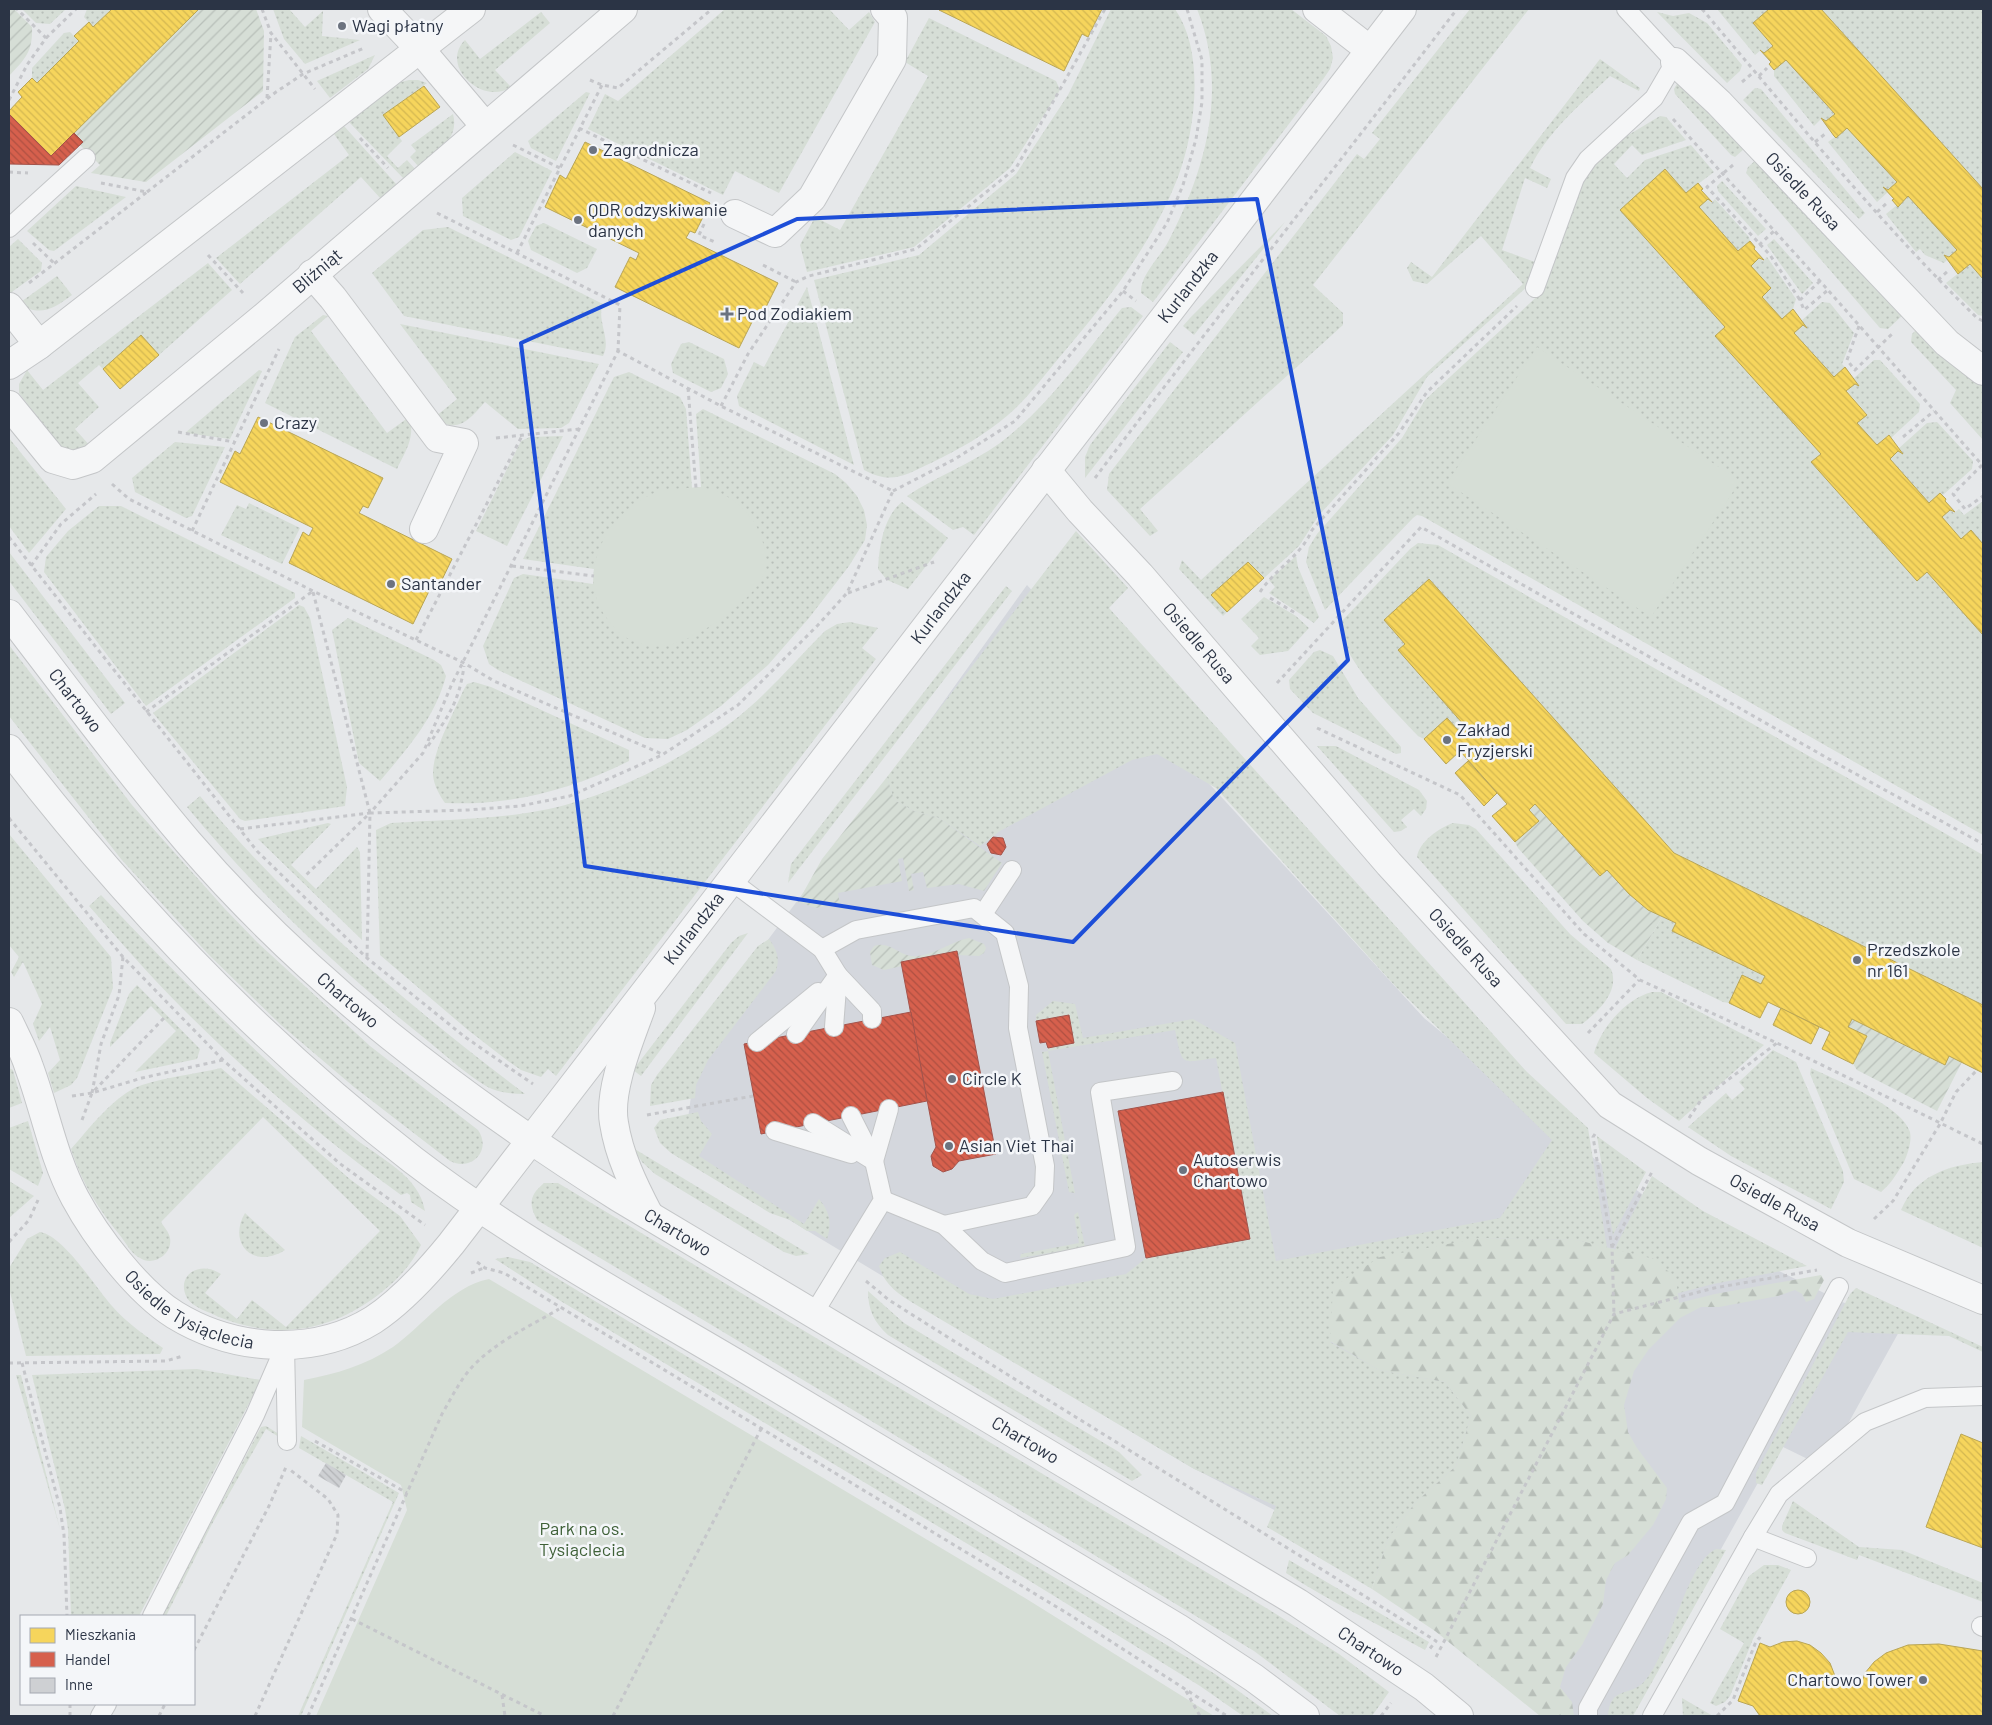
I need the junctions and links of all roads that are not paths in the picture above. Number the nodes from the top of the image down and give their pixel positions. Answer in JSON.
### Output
{"nodes":[{"id":1,"x":471,"y":9,"type":"edge"},
{"id":2,"x":623,"y":9,"type":"edge"},
{"id":3,"x":885,"y":9,"type":"edge"},
{"id":4,"x":1317,"y":9,"type":"edge"},
{"id":5,"x":1402,"y":9,"type":"edge"},
{"id":6,"x":1626,"y":9,"type":"edge"},
{"id":7,"x":387,"y":16,"type":"edge"},
{"id":8,"x":419,"y":48,"type":"junction"},
{"id":9,"x":1370,"y":50,"type":"junction"},
{"id":10,"x":1675,"y":62,"type":"junction"},
{"id":11,"x":485,"y":126,"type":"junction"},
{"id":12,"x":86,"y":158,"type":"dead end"},
{"id":13,"x":726,"y":205,"type":"road end"},
{"id":14,"x":9,"y":228,"type":"edge"},
{"id":15,"x":312,"y":274,"type":"junction"},
{"id":16,"x":1535,"y":288,"type":"road end"},
{"id":17,"x":16,"y":297,"type":"edge"},
{"id":18,"x":39,"y":345,"type":"junction"},
{"id":19,"x":9,"y":365,"type":"edge"},
{"id":20,"x":1983,"y":371,"type":"edge"},
{"id":21,"x":9,"y":405,"type":"edge"},
{"id":22,"x":1046,"y":470,"type":"junction"},
{"id":23,"x":424,"y":529,"type":"dead end"},
{"id":24,"x":9,"y":614,"type":"edge"},
{"id":25,"x":9,"y":749,"type":"edge"},
{"id":26,"x":1012,"y":870,"type":"dead end"},
{"id":27,"x":730,"y":880,"type":"junction"},
{"id":28,"x":983,"y":914,"type":"junction"},
{"id":29,"x":822,"y":949,"type":"junction"},
{"id":30,"x":838,"y":976,"type":"junction"},
{"id":31,"x":651,"y":982,"type":"junction"},
{"id":32,"x":872,"y":1019,"type":"dead end"},
{"id":33,"x":9,"y":1022,"type":"edge"},
{"id":34,"x":834,"y":1027,"type":"dead end"},
{"id":35,"x":796,"y":1034,"type":"dead end"},
{"id":36,"x":757,"y":1042,"type":"dead end"},
{"id":37,"x":1173,"y":1080,"type":"dead end"},
{"id":38,"x":889,"y":1109,"type":"dead end"},
{"id":39,"x":852,"y":1116,"type":"dead end"},
{"id":40,"x":813,"y":1123,"type":"dead end"},
{"id":41,"x":775,"y":1131,"type":"dead end"},
{"id":42,"x":530,"y":1141,"type":"junction"},
{"id":43,"x":874,"y":1161,"type":"junction"},
{"id":44,"x":883,"y":1200,"type":"junction"},
{"id":45,"x":479,"y":1207,"type":"junction"},
{"id":46,"x":649,"y":1215,"type":"junction"},
{"id":47,"x":944,"y":1224,"type":"junction"},
{"id":48,"x":1839,"y":1287,"type":"dead end"},
{"id":49,"x":1983,"y":1300,"type":"edge"},
{"id":50,"x":814,"y":1313,"type":"junction"},
{"id":51,"x":285,"y":1346,"type":"junction"},
{"id":52,"x":1983,"y":1396,"type":"edge"},
{"id":53,"x":287,"y":1432,"type":"road end"},
{"id":54,"x":1753,"y":1537,"type":"junction"},
{"id":55,"x":1807,"y":1558,"type":"dead end"},
{"id":56,"x":153,"y":1615,"type":"edge"},
{"id":57,"x":106,"y":1705,"type":"edge"},
{"id":58,"x":100,"y":1716,"type":"edge"},
{"id":59,"x":1305,"y":1716,"type":"edge"},
{"id":60,"x":1459,"y":1716,"type":"edge"},
{"id":61,"x":1588,"y":1716,"type":"edge"},
{"id":62,"x":1652,"y":1716,"type":"edge"}],
"edges":[{"from":1,"to":8,"type":"street"},
{"from":2,"to":11,"type":"street","name":"Bliźniąt"},
{"from":3,"to":13,"type":"street"},
{"from":4,"to":9,"type":"street"},
{"from":5,"to":9,"type":"street","name":"Kurlandzka"},
{"from":6,"to":10,"type":"lane","name":"Osiedle Rusa"},
{"from":7,"to":8,"type":"street"},
{"from":8,"to":11,"type":"street"},
{"from":8,"to":18,"type":"street"},
{"from":9,"to":22,"type":"street","name":"Kurlandzka"},
{"from":10,"to":16,"type":"lane"},
{"from":10,"to":20,"type":"street","name":"Osiedle Rusa"},
{"from":11,"to":15,"type":"street","name":"Bliźniąt"},
{"from":12,"to":14,"type":"lane"},
{"from":15,"to":21,"type":"street","name":"Bliźniąt"},
{"from":15,"to":23,"type":"street"},
{"from":17,"to":18,"type":"street"},
{"from":18,"to":19,"type":"street"},
{"from":22,"to":27,"type":"street","name":"Kurlandzka"},
{"from":22,"to":49,"type":"street","name":"Osiedle Rusa"},
{"from":24,"to":42,"type":"street","name":"Chartowo"},
{"from":25,"to":45,"type":"street"},
{"from":26,"to":28,"type":"lane"},
{"from":27,"to":29,"type":"lane"},
{"from":27,"to":31,"type":"street","name":"Kurlandzka"},
{"from":28,"to":29,"type":"lane"},
{"from":28,"to":47,"type":"lane"},
{"from":29,"to":30,"type":"lane"},
{"from":30,"to":32,"type":"lane"},
{"from":30,"to":34,"type":"lane"},
{"from":30,"to":35,"type":"lane"},
{"from":30,"to":36,"type":"lane"},
{"from":31,"to":42,"type":"street","name":"Kurlandzka"},
{"from":31,"to":46,"type":"street"},
{"from":33,"to":51,"type":"street","name":"Osiedle Tysiąclecia"},
{"from":37,"to":47,"type":"lane"},
{"from":38,"to":43,"type":"lane"},
{"from":39,"to":43,"type":"lane"},
{"from":40,"to":43,"type":"lane"},
{"from":41,"to":43,"type":"lane"},
{"from":42,"to":45,"type":"street","name":"Kurlandzka"},
{"from":42,"to":46,"type":"street","name":"Chartowo"},
{"from":43,"to":44,"type":"lane"},
{"from":44,"to":47,"type":"lane"},
{"from":44,"to":50,"type":"lane"},
{"from":45,"to":51,"type":"street","name":"Osiedle Tysiąclecia"},
{"from":45,"to":59,"type":"street"},
{"from":46,"to":50,"type":"street","name":"Chartowo"},
{"from":48,"to":61,"type":"lane"},
{"from":50,"to":60,"type":"street","name":"Chartowo"},
{"from":51,"to":53,"type":"lane"},
{"from":51,"to":56,"type":"lane"},
{"from":52,"to":54,"type":"lane"},
{"from":54,"to":55,"type":"lane"},
{"from":54,"to":62,"type":"lane"},
{"from":57,"to":58,"type":"lane"}]}
